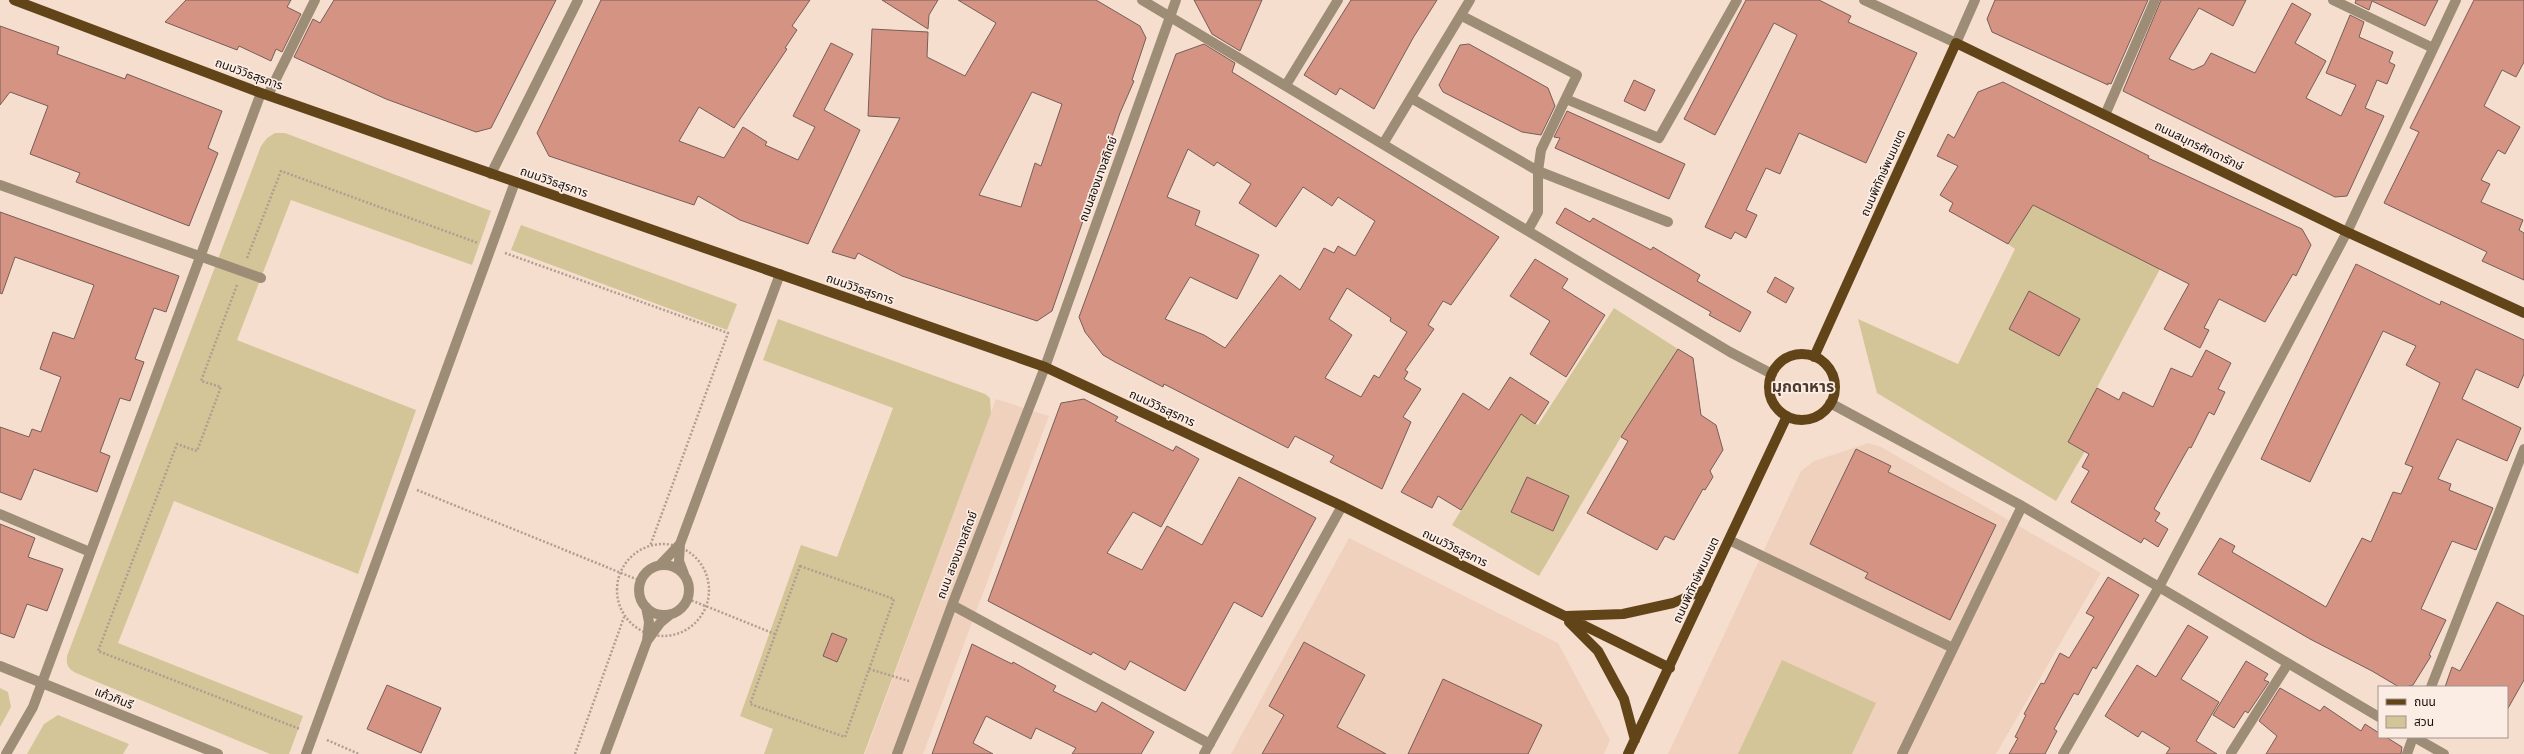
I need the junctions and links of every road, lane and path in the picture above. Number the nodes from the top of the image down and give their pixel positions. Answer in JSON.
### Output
{"nodes":[{"id":1,"x":14,"y":0,"type":"edge"},
{"id":2,"x":315,"y":0,"type":"edge"},
{"id":3,"x":578,"y":0,"type":"edge"},
{"id":4,"x":1142,"y":0,"type":"edge"},
{"id":5,"x":1176,"y":0,"type":"edge"},
{"id":6,"x":1338,"y":0,"type":"edge"},
{"id":7,"x":1470,"y":0,"type":"edge"},
{"id":8,"x":1737,"y":0,"type":"edge"},
{"id":9,"x":1864,"y":0,"type":"edge"},
{"id":10,"x":1975,"y":0,"type":"edge"},
{"id":11,"x":2155,"y":0,"type":"edge"},
{"id":12,"x":2333,"y":0,"type":"edge"},
{"id":13,"x":2456,"y":0,"type":"edge"},
{"id":14,"x":1170,"y":16,"type":"junction"},
{"id":15,"x":1462,"y":16,"type":"junction"},
{"id":16,"x":1956,"y":43,"type":"junction"},
{"id":17,"x":2433,"y":48,"type":"junction"},
{"id":18,"x":1286,"y":85,"type":"junction"},
{"id":19,"x":264,"y":94,"type":"junction"},
{"id":20,"x":1411,"y":98,"type":"junction"},
{"id":21,"x":1566,"y":99,"type":"junction"},
{"id":22,"x":2105,"y":115,"type":"junction"},
{"id":23,"x":1383,"y":144,"type":"junction"},
{"id":24,"x":1538,"y":170,"type":"junction"},
{"id":25,"x":491,"y":174,"type":"junction"},
{"id":26,"x":515,"y":182,"type":"junction"},
{"id":27,"x":0,"y":185,"type":"edge"},
{"id":28,"x":1668,"y":222,"type":"dead end"},
{"id":29,"x":1528,"y":230,"type":"junction"},
{"id":30,"x":2347,"y":232,"type":"junction"},
{"id":31,"x":491,"y":248,"type":"junction"},
{"id":32,"x":201,"y":257,"type":"junction"},
{"id":33,"x":242,"y":272,"type":"junction"},
{"id":34,"x":780,"y":274,"type":"junction"},
{"id":35,"x":261,"y":278,"type":"dead end"},
{"id":36,"x":2524,"y":313,"type":"edge"},
{"id":37,"x":1814,"y":357,"type":"junction"},
{"id":38,"x":1045,"y":367,"type":"junction"},
{"id":39,"x":1772,"y":374,"type":"junction"},
{"id":40,"x":1830,"y":403,"type":"junction"},
{"id":41,"x":1787,"y":416,"type":"junction"},
{"id":42,"x":2524,"y":449,"type":"edge"},
{"id":43,"x":404,"y":485,"type":"junction"},
{"id":44,"x":1342,"y":506,"type":"junction"},
{"id":45,"x":2022,"y":506,"type":"junction"},
{"id":46,"x":0,"y":514,"type":"edge"},
{"id":47,"x":1729,"y":540,"type":"junction"},
{"id":48,"x":650,"y":546,"type":"junction"},
{"id":49,"x":679,"y":546,"type":"junction"},
{"id":50,"x":90,"y":552,"type":"junction"},
{"id":51,"x":660,"y":565,"type":"junction"},
{"id":52,"x":620,"y":573,"type":"junction"},
{"id":53,"x":684,"y":574,"type":"junction"},
{"id":54,"x":641,"y":581,"type":"junction"},
{"id":55,"x":2159,"y":587,"type":"junction"},
{"id":56,"x":1706,"y":589,"type":"junction"},
{"id":57,"x":688,"y":598,"type":"junction"},
{"id":58,"x":952,"y":605,"type":"junction"},
{"id":59,"x":708,"y":606,"type":"junction"},
{"id":60,"x":646,"y":607,"type":"junction"},
{"id":61,"x":671,"y":614,"type":"junction"},
{"id":62,"x":625,"y":616,"type":"junction"},
{"id":63,"x":1564,"y":616,"type":"junction"},
{"id":64,"x":775,"y":634,"type":"junction"},
{"id":65,"x":648,"y":637,"type":"junction"},
{"id":66,"x":1953,"y":648,"type":"junction"},
{"id":67,"x":2288,"y":665,"type":"junction"},
{"id":68,"x":0,"y":666,"type":"edge"},
{"id":69,"x":869,"y":668,"type":"junction"},
{"id":70,"x":1670,"y":668,"type":"junction"},
{"id":71,"x":42,"y":683,"type":"junction"},
{"id":72,"x":922,"y":686,"type":"junction"},
{"id":73,"x":2431,"y":686,"type":"edge"},
{"id":74,"x":2378,"y":716,"type":"edge"},
{"id":75,"x":313,"y":735,"type":"junction"},
{"id":76,"x":2414,"y":738,"type":"edge"},
{"id":77,"x":2416,"y":738,"type":"edge"},
{"id":78,"x":1635,"y":740,"type":"junction"},
{"id":79,"x":1210,"y":744,"type":"junction"},
{"id":80,"x":2231,"y":753,"type":"edge"},
{"id":81,"x":6,"y":754,"type":"edge"},
{"id":82,"x":218,"y":754,"type":"edge"},
{"id":83,"x":306,"y":754,"type":"edge"},
{"id":84,"x":359,"y":754,"type":"edge"},
{"id":85,"x":575,"y":754,"type":"edge"},
{"id":86,"x":605,"y":754,"type":"edge"},
{"id":87,"x":897,"y":754,"type":"edge"},
{"id":88,"x":1204,"y":754,"type":"edge"},
{"id":89,"x":1628,"y":754,"type":"edge"},
{"id":90,"x":1902,"y":754,"type":"edge"},
{"id":91,"x":2063,"y":754,"type":"edge"},
{"id":92,"x":2407,"y":754,"type":"edge"},
{"id":93,"x":2444,"y":754,"type":"edge"}],
"edges":[{"from":1,"to":19,"type":"main road","name":"ถนนวิวิธสุรการ"},
{"from":2,"to":19,"type":"street"},
{"from":3,"to":25,"type":"street"},
{"from":4,"to":14,"type":"street"},
{"from":5,"to":14,"type":"street","name":"ถนนสองนางสถิตย์"},
{"from":6,"to":18,"type":"street"},
{"from":7,"to":15,"type":"street"},
{"from":8,"to":21,"type":"street"},
{"from":9,"to":16,"type":"street","name":"ถนนสมุทรศักดารักษ์"},
{"from":10,"to":16,"type":"street","name":"ถนนพิทักษ์พนมเขต"},
{"from":11,"to":22,"type":"street"},
{"from":12,"to":17,"type":"street"},
{"from":13,"to":17,"type":"street"},
{"from":14,"to":18,"type":"street"},
{"from":14,"to":38,"type":"street","name":"ถนนสองนางสถิตย์"},
{"from":15,"to":20,"type":"street"},
{"from":15,"to":21,"type":"street"},
{"from":16,"to":22,"type":"main road","name":"ถนนสมุทรศักดารักษ์"},
{"from":16,"to":37,"type":"main road","name":"ถนนพิทักษ์พนมเขต"},
{"from":17,"to":30,"type":"street"},
{"from":18,"to":23,"type":"street"},
{"from":19,"to":25,"type":"main road","name":"ถนนวิวิธสุรการ"},
{"from":19,"to":32,"type":"street"},
{"from":20,"to":23,"type":"street"},
{"from":20,"to":24,"type":"street"},
{"from":21,"to":24,"type":"street"},
{"from":22,"to":30,"type":"main road","name":"ถนนสมุทรศักดารักษ์"},
{"from":23,"to":29,"type":"street"},
{"from":24,"to":28,"type":"street"},
{"from":24,"to":29,"type":"street"},
{"from":25,"to":26,"type":"main road","name":"ถนนวิวิธสุรการ"},
{"from":26,"to":31,"type":"street"},
{"from":26,"to":34,"type":"main road","name":"ถนนวิวิธสุรการ"},
{"from":27,"to":32,"type":"street"},
{"from":29,"to":39,"type":"street"},
{"from":30,"to":36,"type":"main road","name":"ถนนสมุทรศักดารักษ์"},
{"from":30,"to":55,"type":"street"},
{"from":31,"to":33,"type":"path"},
{"from":31,"to":43,"type":"street"},
{"from":31,"to":48,"type":"path"},
{"from":32,"to":33,"type":"street"},
{"from":32,"to":50,"type":"street"},
{"from":33,"to":35,"type":"street"},
{"from":33,"to":75,"type":"path"},
{"from":34,"to":38,"type":"main road","name":"ถนนวิวิธสุรการ"},
{"from":34,"to":49,"type":"street"},
{"from":37,"to":39,"type":"main road"},
{"from":37,"to":40,"type":"main road"},
{"from":38,"to":44,"type":"main road","name":"ถนนวิวิธสุรการ"},
{"from":38,"to":58,"type":"street","name":"ถนน สองนางสถิตย์"},
{"from":39,"to":41,"type":"main road"},
{"from":40,"to":41,"type":"main road"},
{"from":40,"to":45,"type":"street"},
{"from":41,"to":47,"type":"main road","name":"ถนนพิทักษ์พนมเขต"},
{"from":42,"to":73,"type":"street"},
{"from":43,"to":52,"type":"path"},
{"from":43,"to":75,"type":"street"},
{"from":44,"to":63,"type":"main road","name":"ถนนวิวิธสุรการ"},
{"from":44,"to":79,"type":"street"},
{"from":45,"to":55,"type":"street"},
{"from":45,"to":66,"type":"street"},
{"from":46,"to":50,"type":"street"},
{"from":47,"to":56,"type":"main road","name":"ถนนพิทักษ์พนมเขต"},
{"from":47,"to":66,"type":"street"},
{"from":48,"to":49,"type":"path"},
{"from":48,"to":52,"type":"path"},
{"from":49,"to":51,"type":"street"},
{"from":49,"to":53,"type":"street"},
{"from":49,"to":59,"type":"path"},
{"from":50,"to":71,"type":"street"},
{"from":51,"to":53,"type":"street"},
{"from":51,"to":54,"type":"street"},
{"from":52,"to":54,"type":"path"},
{"from":52,"to":62,"type":"path"},
{"from":53,"to":57,"type":"street"},
{"from":54,"to":60,"type":"street"},
{"from":55,"to":67,"type":"street"},
{"from":55,"to":91,"type":"street"},
{"from":56,"to":63,"type":"main road"},
{"from":56,"to":70,"type":"main road","name":"ถนนพิทักษ์พนมเขต"},
{"from":57,"to":59,"type":"path"},
{"from":57,"to":61,"type":"street"},
{"from":58,"to":72,"type":"street","name":"ถนน สองนางสถิตย์"},
{"from":58,"to":79,"type":"street"},
{"from":59,"to":64,"type":"path"},
{"from":59,"to":65,"type":"path"},
{"from":60,"to":61,"type":"street"},
{"from":60,"to":65,"type":"street"},
{"from":61,"to":65,"type":"street"},
{"from":62,"to":65,"type":"path"},
{"from":62,"to":85,"type":"path"},
{"from":63,"to":70,"type":"main road","name":"ถนนวิวิธสุรการ"},
{"from":63,"to":78,"type":"main road"},
{"from":64,"to":69,"type":"path"},
{"from":64,"to":69,"type":"path"},
{"from":65,"to":86,"type":"street"},
{"from":66,"to":90,"type":"street"},
{"from":67,"to":74,"type":"street"},
{"from":67,"to":80,"type":"street"},
{"from":68,"to":71,"type":"street","name":"แก้วกินรี"},
{"from":69,"to":72,"type":"path"},
{"from":70,"to":78,"type":"main road","name":"ถนนพิทักษ์พนมเขต"},
{"from":71,"to":81,"type":"street"},
{"from":71,"to":82,"type":"street","name":"แก้วกินรี"},
{"from":72,"to":87,"type":"street","name":"ถนน สองนางสถิตย์"},
{"from":75,"to":83,"type":"street"},
{"from":75,"to":84,"type":"path"},
{"from":76,"to":92,"type":"street"},
{"from":77,"to":93,"type":"street"},
{"from":78,"to":89,"type":"main road","name":"ถนนพิทักษ์พนมเขต"},
{"from":79,"to":88,"type":"street"}]}
